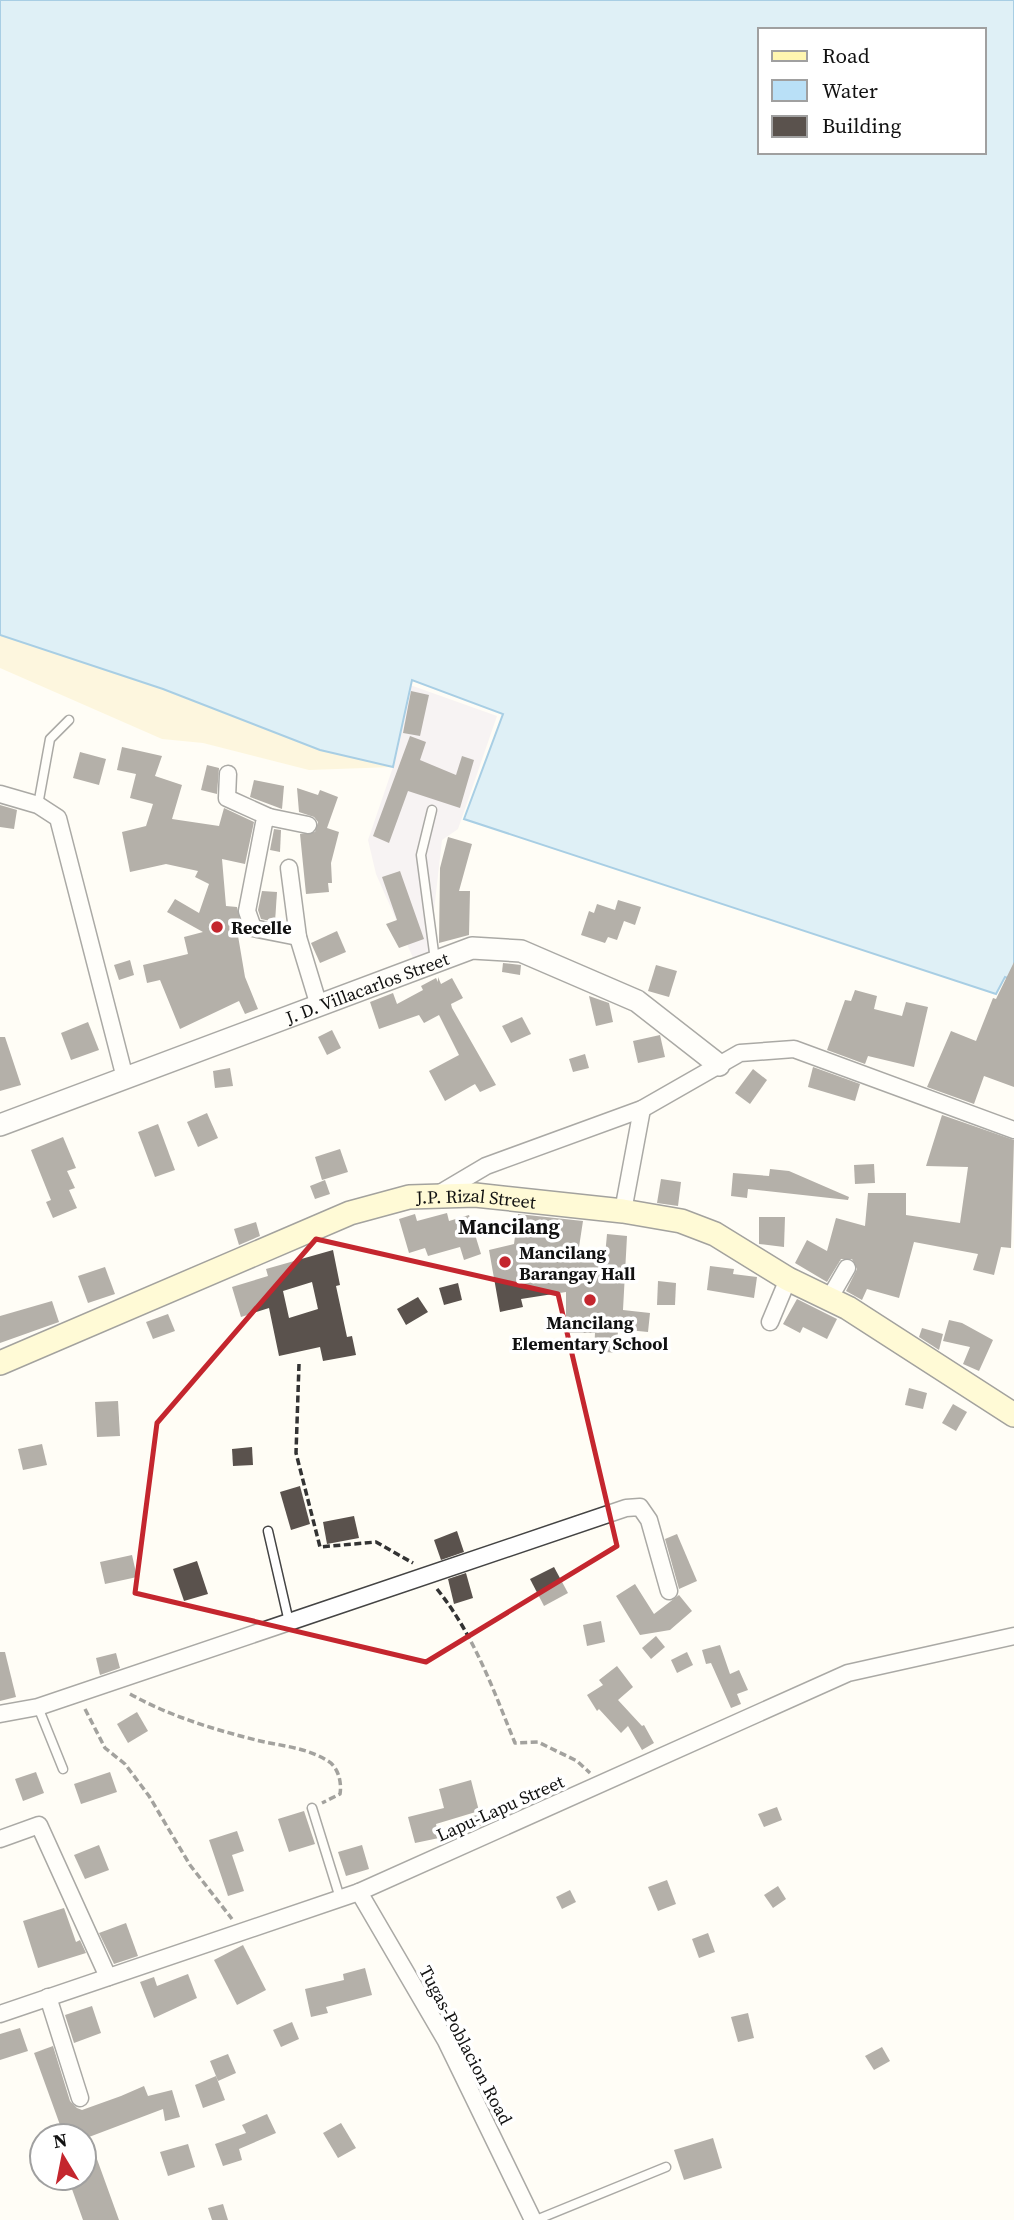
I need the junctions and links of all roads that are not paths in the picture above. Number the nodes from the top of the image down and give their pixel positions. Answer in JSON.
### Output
{"nodes":[{"id":1,"x":69,"y":720,"type":"dead end"},
{"id":2,"x":229,"y":774,"type":"dead end"},
{"id":3,"x":0,"y":794,"type":"edge"},
{"id":4,"x":38,"y":805,"type":"junction"},
{"id":5,"x":432,"y":810,"type":"dead end"},
{"id":6,"x":269,"y":817,"type":"junction"},
{"id":7,"x":308,"y":825,"type":"dead end"},
{"id":8,"x":289,"y":869,"type":"dead end"},
{"id":9,"x":298,"y":937,"type":"junction"},
{"id":10,"x":435,"y":963,"type":"junction"},
{"id":11,"x":319,"y":1006,"type":"junction"},
{"id":12,"x":719,"y":1065,"type":"junction"},
{"id":13,"x":125,"y":1078,"type":"junction"},
{"id":14,"x":642,"y":1109,"type":"junction"},
{"id":15,"x":0,"y":1125,"type":"edge"},
{"id":16,"x":1014,"y":1130,"type":"edge"},
{"id":17,"x":436,"y":1195,"type":"junction"},
{"id":18,"x":623,"y":1210,"type":"junction"},
{"id":19,"x":847,"y":1268,"type":"dead end"},
{"id":20,"x":788,"y":1279,"type":"junction"},
{"id":21,"x":829,"y":1298,"type":"junction"},
{"id":22,"x":770,"y":1322,"type":"dead end"},
{"id":23,"x":0,"y":1363,"type":"edge"},
{"id":24,"x":1014,"y":1415,"type":"edge"},
{"id":25,"x":268,"y":1531,"type":"dead end"},
{"id":26,"x":669,"y":1591,"type":"dead end"},
{"id":27,"x":289,"y":1622,"type":"junction"},
{"id":28,"x":1014,"y":1636,"type":"edge"},
{"id":29,"x":38,"y":1707,"type":"junction"},
{"id":30,"x":0,"y":1714,"type":"edge"},
{"id":31,"x":63,"y":1769,"type":"dead end"},
{"id":32,"x":312,"y":1808,"type":"road end"},
{"id":33,"x":0,"y":1839,"type":"edge"},
{"id":34,"x":359,"y":1892,"type":"junction"},
{"id":35,"x":340,"y":1898,"type":"junction"},
{"id":36,"x":108,"y":1977,"type":"junction"},
{"id":37,"x":48,"y":1997,"type":"junction"},
{"id":38,"x":0,"y":2014,"type":"edge"},
{"id":39,"x":80,"y":2098,"type":"dead end"},
{"id":40,"x":666,"y":2167,"type":"dead end"},
{"id":41,"x":534,"y":2220,"type":"edge"}],
"edges":[{"from":1,"to":4,"type":"lane"},
{"from":2,"to":6,"type":"street"},
{"from":3,"to":4,"type":"street"},
{"from":4,"to":13,"type":"street"},
{"from":5,"to":10,"type":"lane"},
{"from":6,"to":7,"type":"street"},
{"from":6,"to":9,"type":"street"},
{"from":8,"to":9,"type":"street"},
{"from":9,"to":11,"type":"street"},
{"from":10,"to":11,"type":"street","name":"J. D. Villacarlos Street"},
{"from":10,"to":12,"type":"street","name":"J. D. Villacarlos Street"},
{"from":11,"to":13,"type":"street","name":"J. D. Villacarlos Street"},
{"from":12,"to":14,"type":"street"},
{"from":12,"to":16,"type":"street"},
{"from":13,"to":15,"type":"street","name":"J. D. Villacarlos Street"},
{"from":14,"to":17,"type":"street"},
{"from":14,"to":18,"type":"street"},
{"from":17,"to":18,"type":"main road","name":"J.P. Rizal Street"},
{"from":17,"to":23,"type":"main road","name":"J.P. Rizal Street"},
{"from":18,"to":20,"type":"main road","name":"J.P. Rizal Street"},
{"from":19,"to":21,"type":"street"},
{"from":20,"to":21,"type":"main road","name":"J.P. Rizal Street"},
{"from":20,"to":22,"type":"street"},
{"from":21,"to":24,"type":"main road","name":"J.P. Rizal Street"},
{"from":25,"to":27,"type":"lane"},
{"from":26,"to":27,"type":"street"},
{"from":27,"to":29,"type":"street"},
{"from":28,"to":34,"type":"street","name":"Lapu-Lapu Street"},
{"from":29,"to":30,"type":"street"},
{"from":29,"to":31,"type":"lane"},
{"from":32,"to":35,"type":"lane"},
{"from":33,"to":36,"type":"street"},
{"from":34,"to":35,"type":"street","name":"Lapu-Lapu Street"},
{"from":34,"to":41,"type":"street","name":"Tugas-Poblacion Road"},
{"from":35,"to":36,"type":"street","name":"Lapu-Lapu Street"},
{"from":36,"to":37,"type":"street","name":"Lapu-Lapu Street"},
{"from":37,"to":38,"type":"street","name":"Lapu-Lapu Street"},
{"from":37,"to":39,"type":"street"},
{"from":40,"to":41,"type":"lane"}]}
